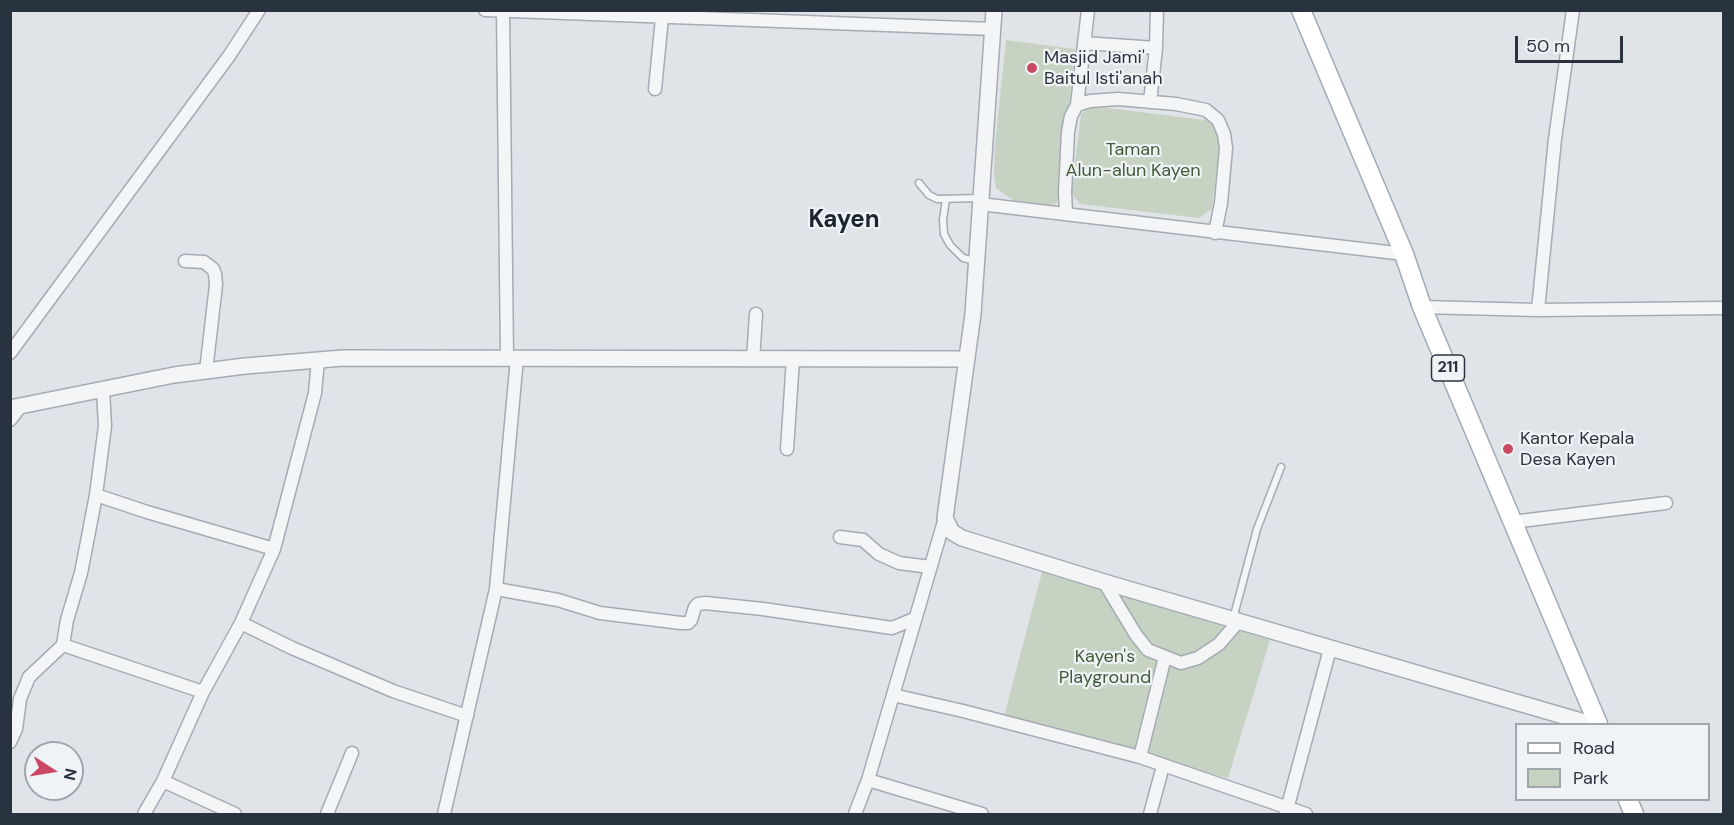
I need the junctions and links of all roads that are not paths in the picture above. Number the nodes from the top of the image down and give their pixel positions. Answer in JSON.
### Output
{"nodes":[{"id":1,"x":259,"y":10,"type":"edge"},
{"id":2,"x":485,"y":10,"type":"edge"},
{"id":3,"x":994,"y":10,"type":"edge"},
{"id":4,"x":1088,"y":10,"type":"edge"},
{"id":5,"x":1157,"y":10,"type":"edge"},
{"id":6,"x":1301,"y":10,"type":"edge"},
{"id":7,"x":1573,"y":10,"type":"edge"},
{"id":8,"x":503,"y":11,"type":"edge"},
{"id":9,"x":662,"y":18,"type":"junction"},
{"id":10,"x":992,"y":30,"type":"junction"},
{"id":11,"x":1084,"y":43,"type":"junction"},
{"id":12,"x":1156,"y":48,"type":"junction"},
{"id":13,"x":656,"y":89,"type":"dead end"},
{"id":14,"x":1150,"y":102,"type":"junction"},
{"id":15,"x":1077,"y":105,"type":"junction"},
{"id":16,"x":919,"y":183,"type":"dead end"},
{"id":17,"x":946,"y":199,"type":"junction"},
{"id":18,"x":981,"y":201,"type":"junction"},
{"id":19,"x":1066,"y":213,"type":"junction"},
{"id":20,"x":1215,"y":233,"type":"junction"},
{"id":21,"x":1404,"y":254,"type":"junction"},
{"id":22,"x":185,"y":261,"type":"dead end"},
{"id":23,"x":976,"y":261,"type":"junction"},
{"id":24,"x":1422,"y":307,"type":"junction"},
{"id":25,"x":1724,"y":308,"type":"edge"},
{"id":26,"x":1538,"y":310,"type":"junction"},
{"id":27,"x":756,"y":314,"type":"dead end"},
{"id":28,"x":10,"y":353,"type":"edge"},
{"id":29,"x":512,"y":358,"type":"junction"},
{"id":30,"x":793,"y":359,"type":"junction"},
{"id":31,"x":967,"y":359,"type":"junction"},
{"id":32,"x":318,"y":360,"type":"junction"},
{"id":33,"x":753,"y":360,"type":"junction"},
{"id":34,"x":206,"y":371,"type":"junction"},
{"id":35,"x":103,"y":390,"type":"junction"},
{"id":36,"x":16,"y":407,"type":"edge"},
{"id":37,"x":10,"y":420,"type":"edge"},
{"id":38,"x":787,"y":449,"type":"dead end"},
{"id":39,"x":1281,"y":467,"type":"dead end"},
{"id":40,"x":96,"y":495,"type":"junction"},
{"id":41,"x":1666,"y":503,"type":"dead end"},
{"id":42,"x":945,"y":519,"type":"junction"},
{"id":43,"x":1512,"y":522,"type":"junction"},
{"id":44,"x":840,"y":537,"type":"dead end"},
{"id":45,"x":274,"y":549,"type":"junction"},
{"id":46,"x":930,"y":567,"type":"junction"},
{"id":47,"x":1104,"y":582,"type":"junction"},
{"id":48,"x":496,"y":589,"type":"junction"},
{"id":49,"x":915,"y":619,"type":"junction"},
{"id":50,"x":1235,"y":621,"type":"junction"},
{"id":51,"x":242,"y":623,"type":"junction"},
{"id":52,"x":63,"y":645,"type":"junction"},
{"id":53,"x":1330,"y":649,"type":"junction"},
{"id":54,"x":1165,"y":657,"type":"junction"},
{"id":55,"x":203,"y":692,"type":"junction"},
{"id":56,"x":893,"y":694,"type":"junction"},
{"id":57,"x":467,"y":716,"type":"junction"},
{"id":58,"x":1588,"y":723,"type":"edge"},
{"id":59,"x":1598,"y":723,"type":"edge"},
{"id":60,"x":10,"y":742,"type":"edge"},
{"id":61,"x":352,"y":753,"type":"dead end"},
{"id":62,"x":1140,"y":757,"type":"junction"},
{"id":63,"x":1163,"y":766,"type":"junction"},
{"id":64,"x":868,"y":780,"type":"junction"},
{"id":65,"x":163,"y":781,"type":"junction"},
{"id":66,"x":1286,"y":811,"type":"edge"},
{"id":67,"x":144,"y":814,"type":"edge"},
{"id":68,"x":235,"y":814,"type":"edge"},
{"id":69,"x":327,"y":814,"type":"edge"},
{"id":70,"x":444,"y":814,"type":"edge"},
{"id":71,"x":855,"y":814,"type":"edge"},
{"id":72,"x":982,"y":814,"type":"edge"},
{"id":73,"x":1150,"y":814,"type":"edge"},
{"id":74,"x":1306,"y":814,"type":"edge"}],
"edges":[{"from":1,"to":28,"type":"street"},
{"from":2,"to":8,"type":"street"},
{"from":3,"to":10,"type":"street"},
{"from":4,"to":11,"type":"street"},
{"from":5,"to":12,"type":"street"},
{"from":6,"to":21,"type":"main road","number":"211"},
{"from":7,"to":26,"type":"street"},
{"from":8,"to":9,"type":"street"},
{"from":8,"to":29,"type":"street"},
{"from":9,"to":10,"type":"street"},
{"from":9,"to":13,"type":"street"},
{"from":10,"to":18,"type":"street"},
{"from":11,"to":12,"type":"street"},
{"from":11,"to":15,"type":"street"},
{"from":12,"to":14,"type":"street"},
{"from":14,"to":15,"type":"street"},
{"from":14,"to":20,"type":"street"},
{"from":15,"to":19,"type":"street"},
{"from":16,"to":17,"type":"lane"},
{"from":17,"to":18,"type":"lane"},
{"from":17,"to":23,"type":"lane"},
{"from":18,"to":19,"type":"street"},
{"from":18,"to":23,"type":"street"},
{"from":19,"to":20,"type":"street"},
{"from":20,"to":21,"type":"street"},
{"from":21,"to":24,"type":"main road","number":"211"},
{"from":22,"to":34,"type":"street"},
{"from":23,"to":31,"type":"street"},
{"from":24,"to":26,"type":"street"},
{"from":24,"to":43,"type":"main road","number":"211"},
{"from":25,"to":26,"type":"street"},
{"from":27,"to":33,"type":"street"},
{"from":29,"to":32,"type":"street"},
{"from":29,"to":33,"type":"street"},
{"from":29,"to":48,"type":"street"},
{"from":30,"to":31,"type":"street"},
{"from":30,"to":33,"type":"street"},
{"from":30,"to":38,"type":"street"},
{"from":31,"to":42,"type":"street"},
{"from":32,"to":34,"type":"street"},
{"from":32,"to":45,"type":"street"},
{"from":34,"to":35,"type":"street"},
{"from":35,"to":36,"type":"street"},
{"from":35,"to":40,"type":"street"},
{"from":36,"to":37,"type":"street"},
{"from":39,"to":50,"type":"lane"},
{"from":40,"to":45,"type":"street"},
{"from":40,"to":52,"type":"street"},
{"from":41,"to":43,"type":"street"},
{"from":42,"to":46,"type":"street"},
{"from":42,"to":47,"type":"street"},
{"from":43,"to":59,"type":"main road","number":"211"},
{"from":44,"to":46,"type":"street"},
{"from":45,"to":51,"type":"street"},
{"from":46,"to":49,"type":"street"},
{"from":47,"to":50,"type":"street"},
{"from":47,"to":54,"type":"street"},
{"from":48,"to":49,"type":"street"},
{"from":48,"to":57,"type":"street"},
{"from":49,"to":56,"type":"street"},
{"from":50,"to":53,"type":"street"},
{"from":50,"to":54,"type":"street"},
{"from":51,"to":55,"type":"street"},
{"from":51,"to":57,"type":"street"},
{"from":52,"to":55,"type":"street"},
{"from":52,"to":60,"type":"street"},
{"from":53,"to":58,"type":"street"},
{"from":53,"to":66,"type":"street"},
{"from":54,"to":62,"type":"street"},
{"from":55,"to":65,"type":"street"},
{"from":56,"to":62,"type":"street"},
{"from":56,"to":64,"type":"street"},
{"from":57,"to":70,"type":"street"},
{"from":61,"to":69,"type":"street"},
{"from":62,"to":63,"type":"street"},
{"from":63,"to":66,"type":"street"},
{"from":63,"to":73,"type":"street"},
{"from":64,"to":71,"type":"street"},
{"from":64,"to":72,"type":"street"},
{"from":65,"to":67,"type":"street"},
{"from":65,"to":68,"type":"street"},
{"from":66,"to":74,"type":"street"}]}
